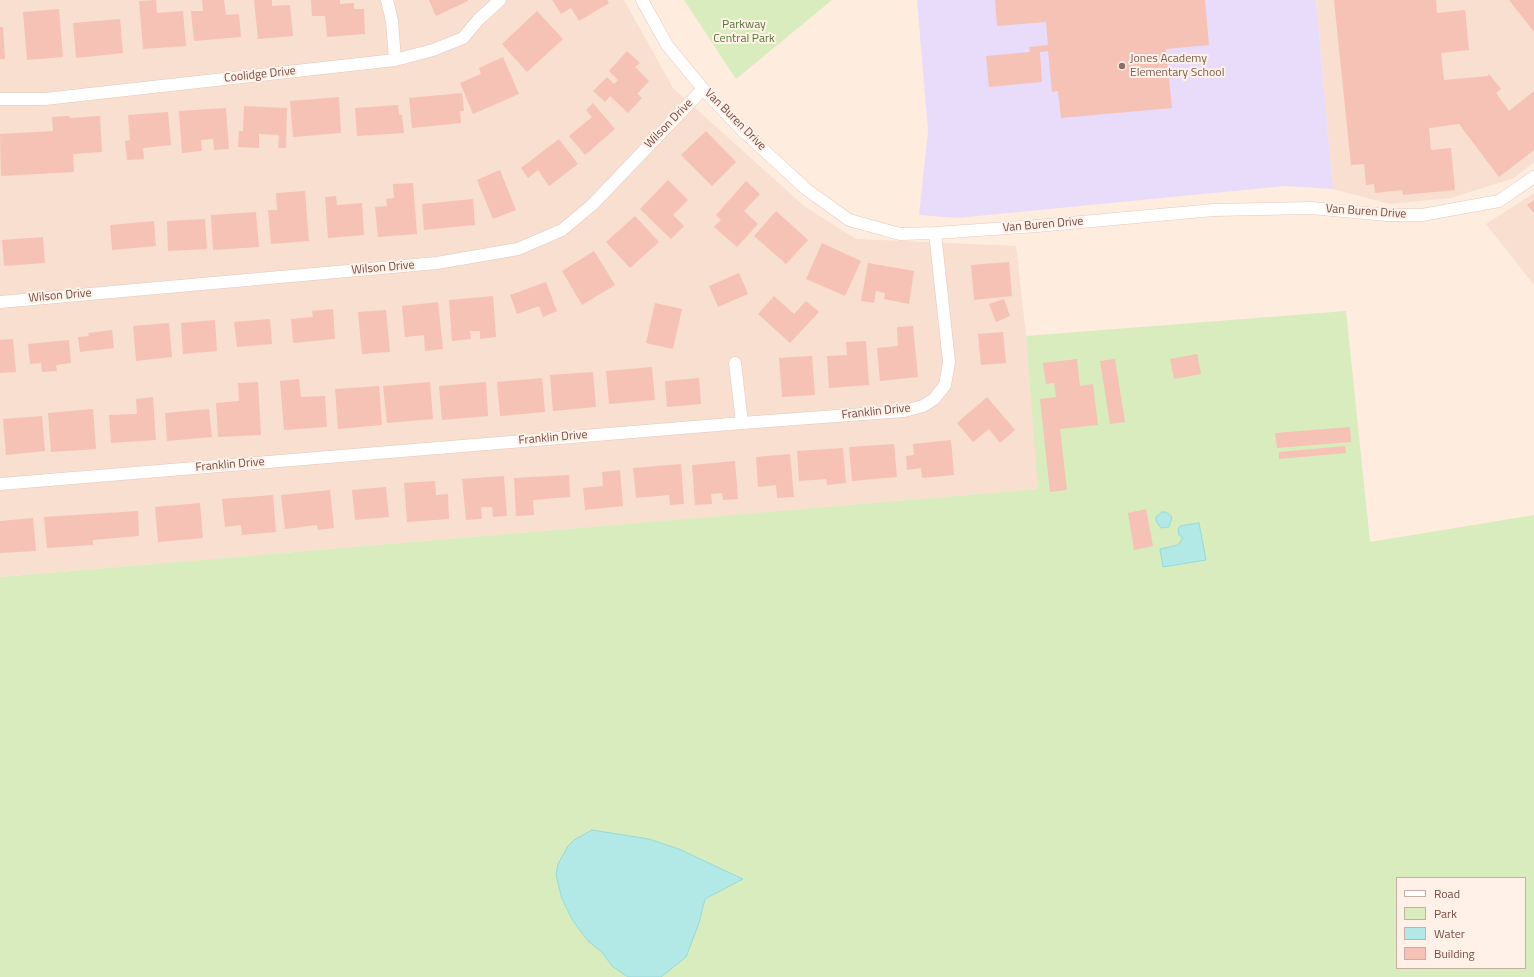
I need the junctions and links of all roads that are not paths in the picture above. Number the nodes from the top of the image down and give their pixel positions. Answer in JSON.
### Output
{"nodes":[{"id":1,"x":387,"y":0,"type":"edge"},
{"id":2,"x":500,"y":0,"type":"edge"},
{"id":3,"x":642,"y":0,"type":"edge"},
{"id":4,"x":395,"y":60,"type":"junction"},
{"id":5,"x":703,"y":89,"type":"junction"},
{"id":6,"x":0,"y":99,"type":"edge"},
{"id":7,"x":1534,"y":177,"type":"edge"},
{"id":8,"x":935,"y":233,"type":"junction"},
{"id":9,"x":0,"y":302,"type":"edge"},
{"id":10,"x":735,"y":363,"type":"dead end"},
{"id":11,"x":742,"y":423,"type":"junction"},
{"id":12,"x":0,"y":484,"type":"edge"}],
"edges":[{"from":1,"to":4,"type":"street"},
{"from":2,"to":4,"type":"street","name":"Coolidge Drive"},
{"from":3,"to":5,"type":"street","name":"Van Buren Drive"},
{"from":4,"to":6,"type":"street","name":"Coolidge Drive"},
{"from":5,"to":8,"type":"street","name":"Van Buren Drive"},
{"from":5,"to":9,"type":"street","name":"Wilson Drive"},
{"from":7,"to":8,"type":"street","name":"Van Buren Drive"},
{"from":8,"to":11,"type":"street","name":"Franklin Drive"},
{"from":10,"to":11,"type":"street"},
{"from":11,"to":12,"type":"street","name":"Franklin Drive"}]}
